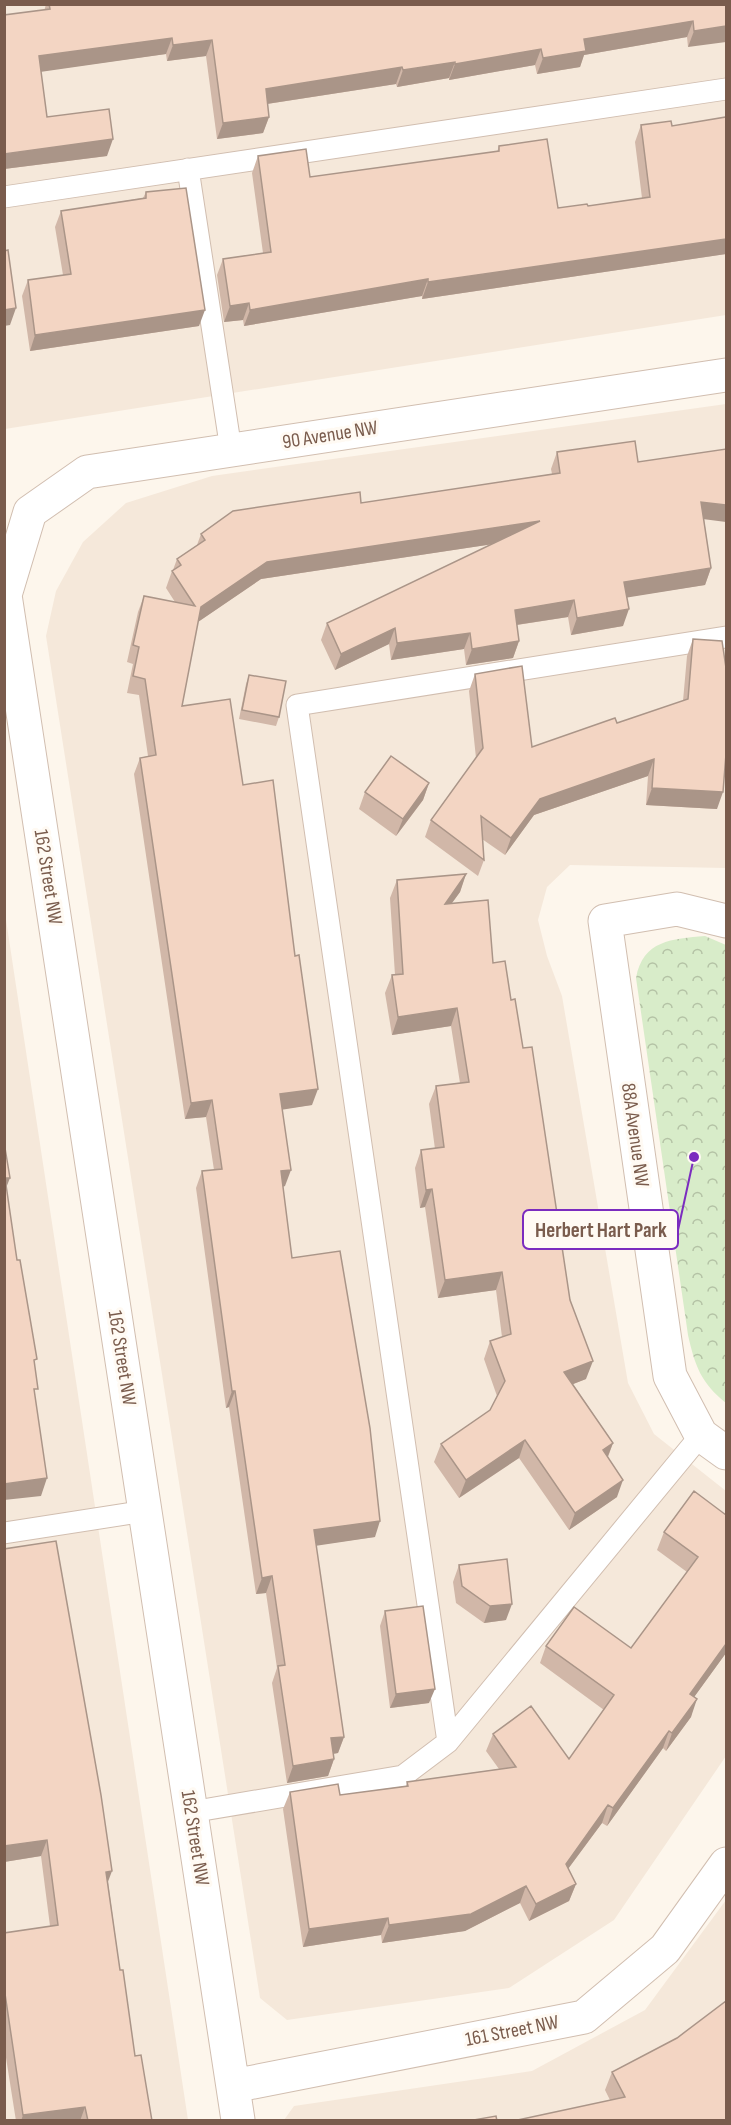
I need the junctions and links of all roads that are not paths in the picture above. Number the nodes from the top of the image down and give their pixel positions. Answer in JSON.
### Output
{"nodes":[{"id":1,"x":726,"y":89,"type":"edge"},
{"id":2,"x":188,"y":169,"type":"junction"},
{"id":3,"x":4,"y":197,"type":"edge"},
{"id":4,"x":726,"y":375,"type":"edge"},
{"id":5,"x":231,"y":450,"type":"junction"},
{"id":6,"x":5,"y":595,"type":"edge"},
{"id":7,"x":726,"y":637,"type":"edge"},
{"id":8,"x":726,"y":921,"type":"edge"},
{"id":9,"x":714,"y":1444,"type":"edge"},
{"id":10,"x":145,"y":1511,"type":"junction"},
{"id":11,"x":4,"y":1533,"type":"edge"},
{"id":12,"x":448,"y":1742,"type":"junction"},
{"id":13,"x":191,"y":1812,"type":"junction"},
{"id":14,"x":726,"y":1864,"type":"edge"},
{"id":15,"x":233,"y":2086,"type":"junction"},
{"id":16,"x":238,"y":2121,"type":"edge"}],
"edges":[{"from":1,"to":2,"type":"lane"},
{"from":2,"to":3,"type":"lane"},
{"from":2,"to":5,"type":"lane"},
{"from":4,"to":5,"type":"street","name":"90 Avenue NW"},
{"from":5,"to":6,"type":"street","name":"90 Avenue NW"},
{"from":6,"to":10,"type":"street","name":"162 Street NW"},
{"from":7,"to":12,"type":"lane"},
{"from":8,"to":9,"type":"street","name":"88A Avenue NW"},
{"from":9,"to":12,"type":"lane"},
{"from":10,"to":11,"type":"lane"},
{"from":10,"to":13,"type":"street","name":"162 Street NW"},
{"from":12,"to":13,"type":"lane"},
{"from":13,"to":15,"type":"street","name":"162 Street NW"},
{"from":14,"to":15,"type":"street","name":"161 Street NW"},
{"from":15,"to":16,"type":"street","name":"162 Street NW"}]}
